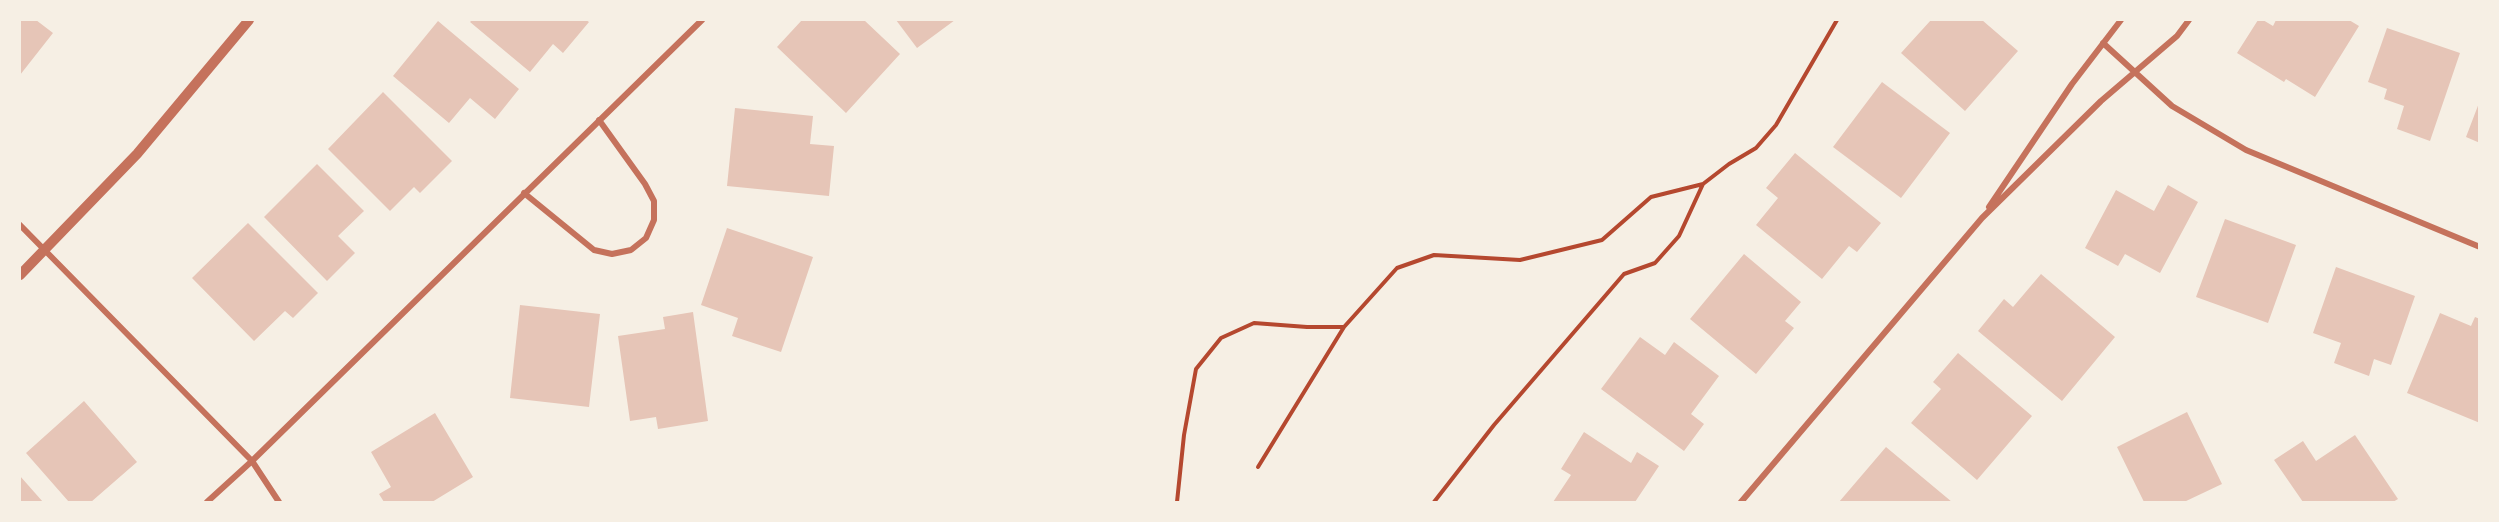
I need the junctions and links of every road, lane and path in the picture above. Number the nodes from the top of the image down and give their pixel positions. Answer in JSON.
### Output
{"nodes":[{"id":1,"x":249,"y":20,"type":"edge"},
{"id":2,"x":702,"y":20,"type":"edge"},
{"id":3,"x":1837,"y":20,"type":"edge"},
{"id":4,"x":2121,"y":20,"type":"edge"},
{"id":5,"x":2189,"y":20,"type":"edge"},
{"id":6,"x":2103,"y":43,"type":"junction"},
{"id":7,"x":2133,"y":73,"type":"junction"},
{"id":8,"x":599,"y":120,"type":"junction"},
{"id":9,"x":1703,"y":184,"type":"junction"},
{"id":10,"x":524,"y":193,"type":"junction"},
{"id":11,"x":1982,"y":218,"type":"junction"},
{"id":12,"x":20,"y":225,"type":"edge"},
{"id":13,"x":2480,"y":247,"type":"edge"},
{"id":14,"x":43,"y":249,"type":"junction"},
{"id":15,"x":20,"y":275,"type":"edge"},
{"id":16,"x":1344,"y":327,"type":"junction"},
{"id":17,"x":252,"y":461,"type":"junction"},
{"id":18,"x":1258,"y":467,"type":"dead end"},
{"id":19,"x":207,"y":502,"type":"edge"},
{"id":20,"x":279,"y":502,"type":"edge"},
{"id":21,"x":1177,"y":502,"type":"edge"},
{"id":22,"x":1434,"y":502,"type":"edge"},
{"id":23,"x":1741,"y":502,"type":"edge"}],
"edges":[{"from":1,"to":14,"type":"street"},
{"from":2,"to":8,"type":"street"},
{"from":3,"to":9,"type":"path"},
{"from":4,"to":6,"type":"street"},
{"from":5,"to":7,"type":"street"},
{"from":6,"to":7,"type":"street"},
{"from":6,"to":11,"type":"street"},
{"from":7,"to":11,"type":"street"},
{"from":7,"to":13,"type":"street"},
{"from":8,"to":10,"type":"street"},
{"from":8,"to":10,"type":"street"},
{"from":9,"to":16,"type":"path"},
{"from":9,"to":22,"type":"path"},
{"from":10,"to":17,"type":"street"},
{"from":11,"to":23,"type":"street"},
{"from":12,"to":14,"type":"street"},
{"from":14,"to":15,"type":"street"},
{"from":14,"to":17,"type":"street"},
{"from":16,"to":18,"type":"path"},
{"from":16,"to":21,"type":"path"},
{"from":17,"to":19,"type":"street"},
{"from":17,"to":20,"type":"street"}]}
